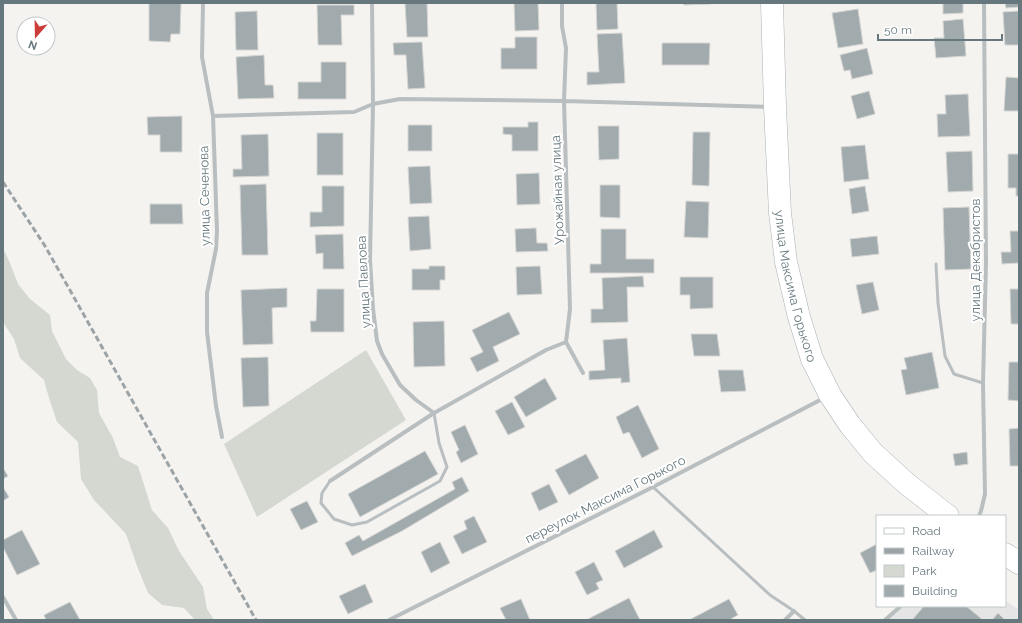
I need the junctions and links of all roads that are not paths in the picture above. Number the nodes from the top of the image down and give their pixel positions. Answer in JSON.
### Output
{"nodes":[{"id":1,"x":203,"y":3,"type":"edge"},
{"id":2,"x":372,"y":3,"type":"edge"},
{"id":3,"x":562,"y":3,"type":"edge"},
{"id":4,"x":772,"y":3,"type":"edge"},
{"id":5,"x":984,"y":3,"type":"edge"},
{"id":6,"x":564,"y":101,"type":"junction"},
{"id":7,"x":373,"y":104,"type":"junction"},
{"id":8,"x":775,"y":107,"type":"junction"},
{"id":9,"x":213,"y":116,"type":"junction"},
{"id":10,"x":936,"y":264,"type":"dead end"},
{"id":11,"x":566,"y":342,"type":"junction"},
{"id":12,"x":583,"y":373,"type":"dead end"},
{"id":13,"x":983,"y":383,"type":"junction"},
{"id":14,"x":830,"y":395,"type":"junction"},
{"id":15,"x":434,"y":413,"type":"junction"},
{"id":16,"x":222,"y":437,"type":"dead end"},
{"id":17,"x":330,"y":481,"type":"joint"},
{"id":18,"x":653,"y":486,"type":"junction"},
{"id":19,"x":947,"y":515,"type":"edge"},
{"id":20,"x":980,"y":515,"type":"edge"},
{"id":21,"x":1006,"y":555,"type":"edge"},
{"id":22,"x":1019,"y":563,"type":"edge"},
{"id":23,"x":3,"y":597,"type":"edge"},
{"id":24,"x":900,"y":607,"type":"edge"},
{"id":25,"x":794,"y":611,"type":"junction"},
{"id":26,"x":16,"y":620,"type":"edge"},
{"id":27,"x":389,"y":620,"type":"edge"},
{"id":28,"x":785,"y":620,"type":"edge"},
{"id":29,"x":805,"y":620,"type":"edge"},
{"id":30,"x":885,"y":620,"type":"edge"}],
"edges":[{"from":1,"to":9,"type":"street","name":"улица Сеченова"},
{"from":2,"to":7,"type":"street","name":"улица Павлова"},
{"from":3,"to":6,"type":"street","name":"Урожайная улица"},
{"from":4,"to":8,"type":"street","name":"улица Максима Горького"},
{"from":5,"to":13,"type":"street","name":"улица Декабристов"},
{"from":6,"to":7,"type":"street"},
{"from":6,"to":8,"type":"street"},
{"from":6,"to":11,"type":"street","name":"Урожайная улица"},
{"from":7,"to":9,"type":"street"},
{"from":7,"to":15,"type":"street","name":"улица Павлова"},
{"from":8,"to":14,"type":"street","name":"улица Максима Горького"},
{"from":9,"to":16,"type":"street","name":"улица Сеченова"},
{"from":10,"to":13,"type":"lane"},
{"from":11,"to":12,"type":"street"},
{"from":11,"to":15,"type":"street"},
{"from":13,"to":20,"type":"street","name":"улица Декабристов"},
{"from":14,"to":18,"type":"street","name":"переулок Максима Горького"},
{"from":14,"to":19,"type":"street","name":"улица Максима Горького"},
{"from":15,"to":17,"type":"street"},
{"from":15,"to":17,"type":"lane"},
{"from":18,"to":25,"type":"lane"},
{"from":18,"to":27,"type":"street","name":"переулок Максима Горького"},
{"from":21,"to":22,"type":"street"},
{"from":23,"to":26,"type":"street"},
{"from":24,"to":30,"type":"street"},
{"from":25,"to":28,"type":"street"},
{"from":25,"to":29,"type":"lane"}]}
